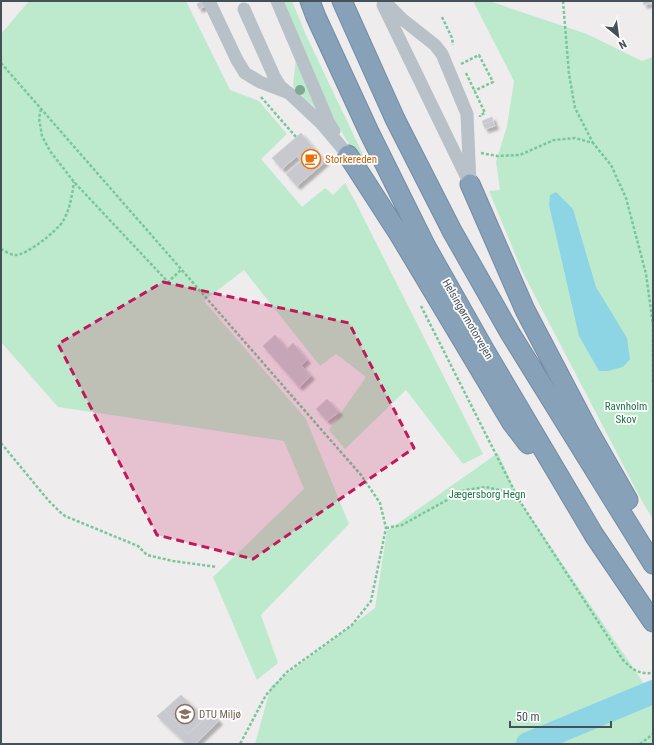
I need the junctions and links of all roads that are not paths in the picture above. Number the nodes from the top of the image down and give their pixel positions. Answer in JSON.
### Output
{"nodes":[{"id":1,"x":209,"y":1,"type":"edge"},
{"id":2,"x":277,"y":1,"type":"edge"},
{"id":3,"x":310,"y":1,"type":"edge"},
{"id":4,"x":342,"y":1,"type":"edge"},
{"id":5,"x":383,"y":1,"type":"edge"},
{"id":6,"x":244,"y":9,"type":"dead end"},
{"id":7,"x":289,"y":93,"type":"junction"},
{"id":8,"x":348,"y":155,"type":"junction"},
{"id":9,"x":470,"y":184,"type":"junction"},
{"id":10,"x":594,"y":534,"type":"junction"},
{"id":11,"x":653,"y":543,"type":"edge"},
{"id":12,"x":653,"y":564,"type":"edge"},
{"id":13,"x":653,"y":622,"type":"edge"}],
"edges":[{"from":1,"to":7,"type":"lane"},
{"from":2,"to":8,"type":"lane"},
{"from":3,"to":10,"type":"highway","name":"Helsingørmotorvejen"},
{"from":4,"to":12,"type":"highway"},
{"from":5,"to":9,"type":"lane"},
{"from":5,"to":9,"type":"lane"},
{"from":6,"to":7,"type":"lane"},
{"from":7,"to":8,"type":"lane"},
{"from":8,"to":10,"type":"highway"},
{"from":9,"to":11,"type":"highway"},
{"from":10,"to":13,"type":"highway","name":"Helsingørmotorvejen"}]}
